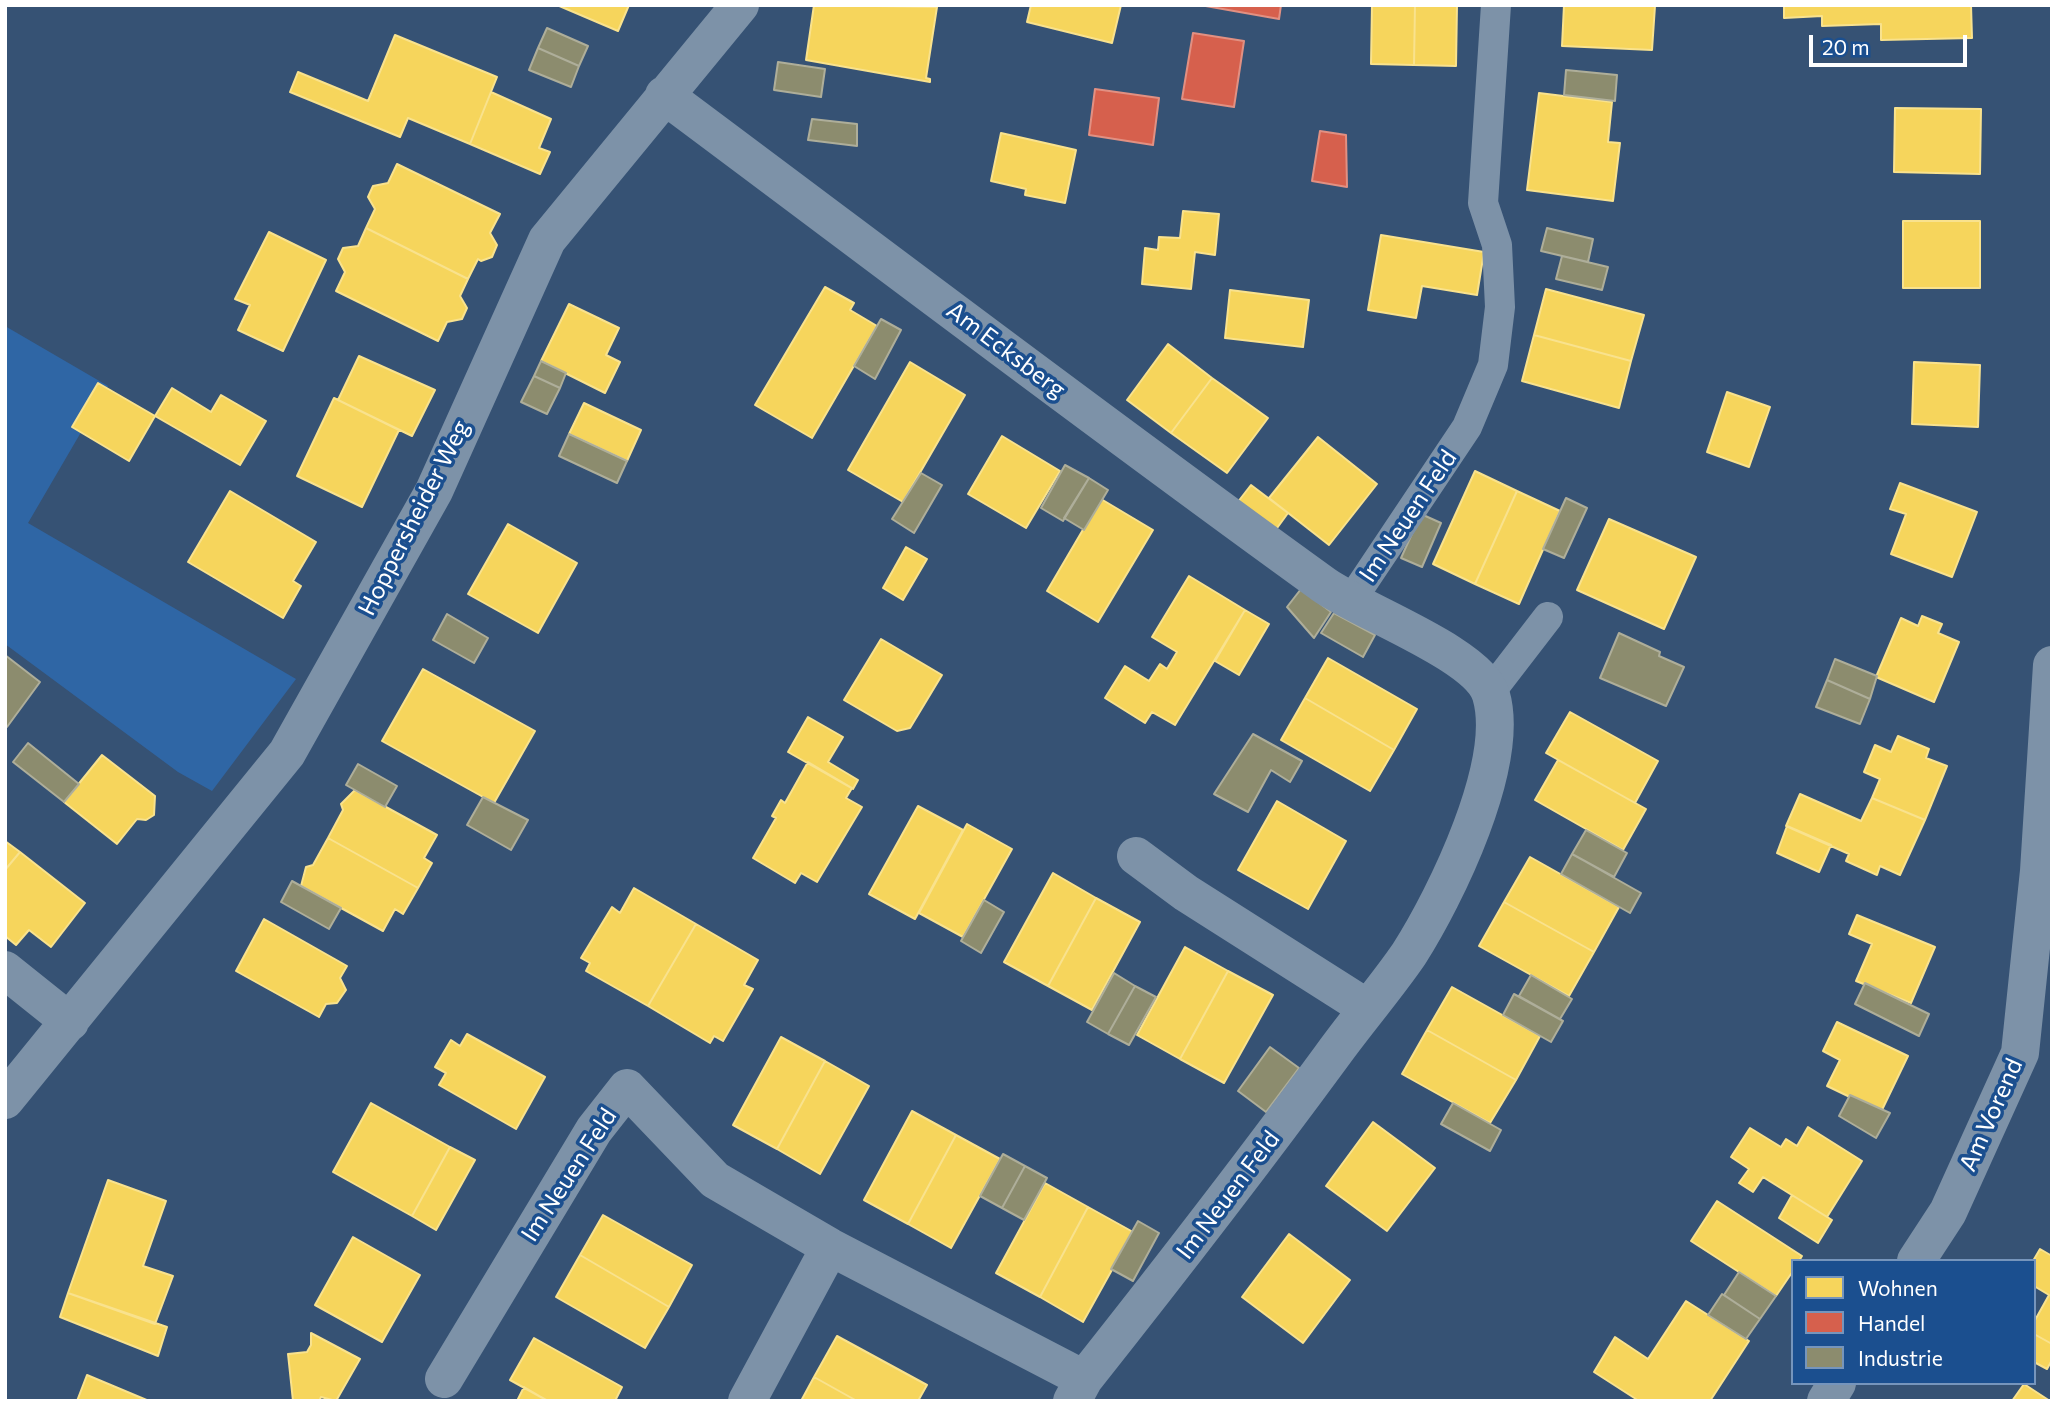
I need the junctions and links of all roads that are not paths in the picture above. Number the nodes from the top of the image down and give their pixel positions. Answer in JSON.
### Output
{"nodes":[{"id":1,"x":740,"y":5,"type":"edge"},
{"id":2,"x":1496,"y":5,"type":"edge"},
{"id":3,"x":664,"y":95,"type":"junction"},
{"id":4,"x":1350,"y":602,"type":"junction"},
{"id":5,"x":1548,"y":617,"type":"dead end"},
{"id":6,"x":2052,"y":665,"type":"edge"},
{"id":7,"x":1490,"y":691,"type":"junction"},
{"id":8,"x":1136,"y":856,"type":"dead end"},
{"id":9,"x":5,"y":970,"type":"edge"},
{"id":10,"x":1367,"y":1008,"type":"junction"},
{"id":11,"x":70,"y":1022,"type":"junction"},
{"id":12,"x":5,"y":1100,"type":"edge"},
{"id":13,"x":830,"y":1247,"type":"junction"},
{"id":14,"x":1917,"y":1259,"type":"edge"},
{"id":15,"x":444,"y":1379,"type":"dead end"},
{"id":16,"x":1837,"y":1385,"type":"edge"},
{"id":17,"x":1078,"y":1390,"type":"edge"},
{"id":18,"x":747,"y":1401,"type":"edge"},
{"id":19,"x":1826,"y":1401,"type":"edge"}],
"edges":[{"from":1,"to":3,"type":"street","name":"Hoppersheider Weg"},
{"from":2,"to":4,"type":"lane","name":"Im Neuen Feld"},
{"from":3,"to":4,"type":"street","name":"Am Ecksberg"},
{"from":3,"to":11,"type":"street","name":"Hoppersheider Weg"},
{"from":4,"to":7,"type":"street","name":"Im Neuen Feld"},
{"from":5,"to":7,"type":"lane"},
{"from":6,"to":14,"type":"street","name":"Am Vorend"},
{"from":7,"to":10,"type":"street","name":"Im Neuen Feld"},
{"from":8,"to":10,"type":"street"},
{"from":9,"to":11,"type":"street"},
{"from":10,"to":17,"type":"street","name":"Im Neuen Feld"},
{"from":11,"to":12,"type":"street","name":"Hoppersheider Weg"},
{"from":13,"to":15,"type":"street","name":"Im Neuen Feld"},
{"from":13,"to":17,"type":"street","name":"Im Neuen Feld"},
{"from":13,"to":18,"type":"street"},
{"from":16,"to":19,"type":"street"}]}
